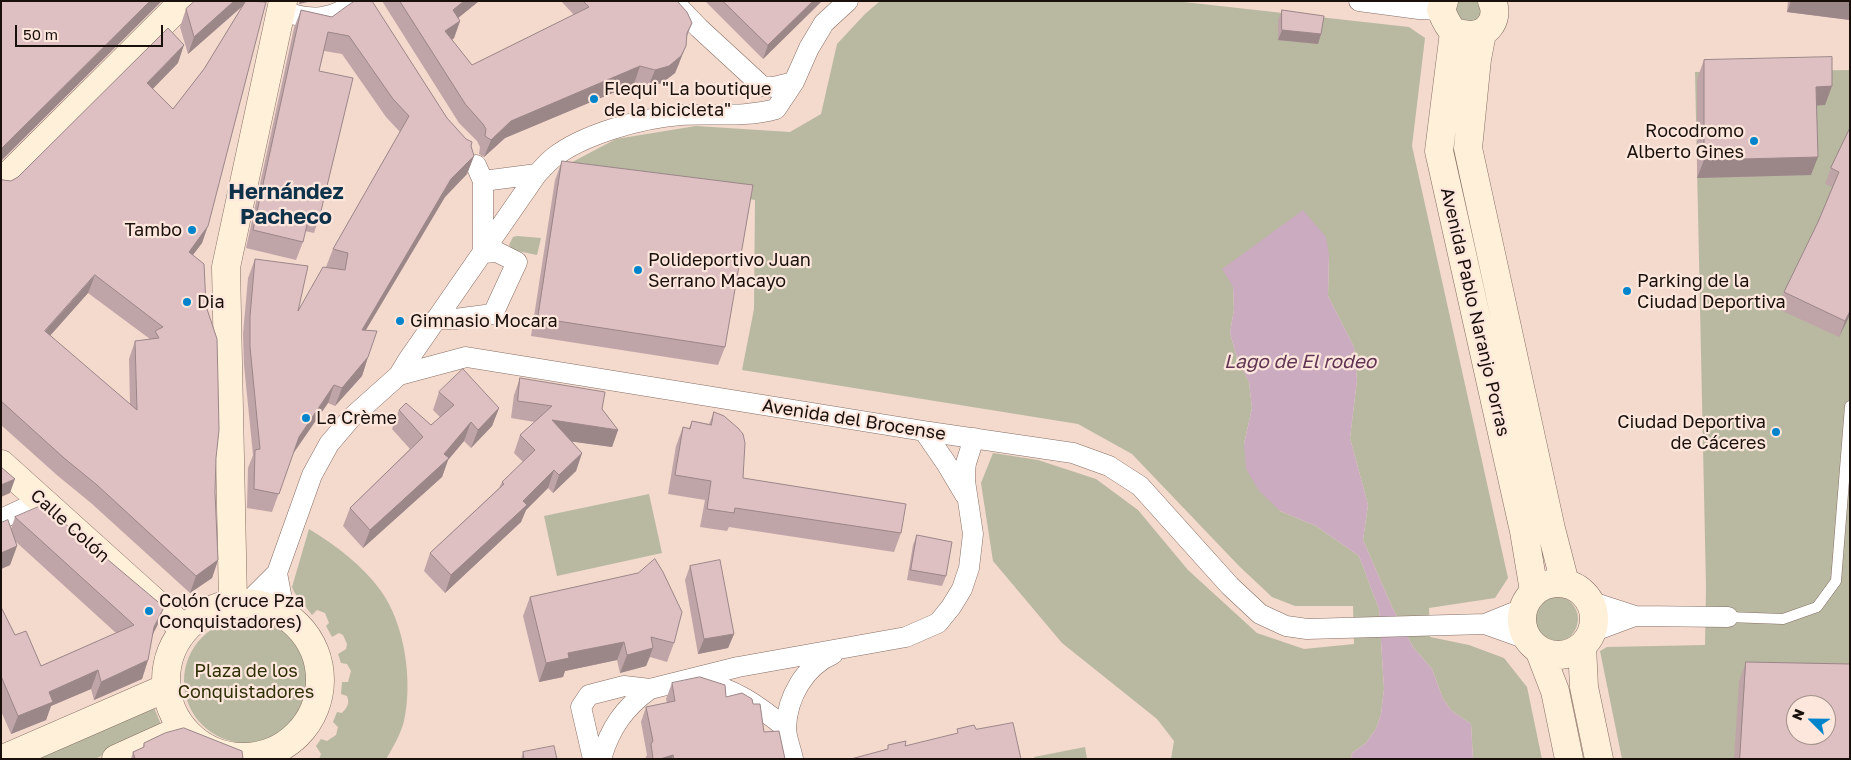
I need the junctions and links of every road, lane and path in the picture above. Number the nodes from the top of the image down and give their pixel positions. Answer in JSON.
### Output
{"nodes":[{"id":1,"x":184,"y":1,"type":"edge"},
{"id":2,"x":673,"y":1,"type":"edge"},
{"id":3,"x":848,"y":1,"type":"edge"},
{"id":4,"x":1359,"y":1,"type":"edge"},
{"id":5,"x":1492,"y":1,"type":"edge"},
{"id":6,"x":366,"y":4,"type":"edge"},
{"id":7,"x":282,"y":6,"type":"edge"},
{"id":8,"x":1447,"y":14,"type":"edge"},
{"id":9,"x":1482,"y":33,"type":"junction"},
{"id":10,"x":794,"y":82,"type":"junction"},
{"id":11,"x":537,"y":174,"type":"junction"},
{"id":12,"x":1,"y":183,"type":"edge"},
{"id":13,"x":484,"y":253,"type":"junction"},
{"id":14,"x":436,"y":319,"type":"junction"},
{"id":15,"x":399,"y":375,"type":"junction"},
{"id":16,"x":1850,"y":406,"type":"edge"},
{"id":17,"x":924,"y":431,"type":"junction"},
{"id":18,"x":974,"y":438,"type":"junction"},
{"id":19,"x":1,"y":464,"type":"edge"},
{"id":20,"x":42,"y":500,"type":"junction"},
{"id":21,"x":968,"y":500,"type":"junction"},
{"id":22,"x":1,"y":519,"type":"edge"},
{"id":23,"x":278,"y":573,"type":"junction"},
{"id":24,"x":1565,"y":583,"type":"junction"},
{"id":25,"x":1528,"y":600,"type":"junction"},
{"id":26,"x":1589,"y":601,"type":"junction"},
{"id":27,"x":240,"y":602,"type":"junction"},
{"id":28,"x":285,"y":615,"type":"junction"},
{"id":29,"x":1635,"y":616,"type":"junction"},
{"id":30,"x":1728,"y":617,"type":"joint"},
{"id":31,"x":1485,"y":624,"type":"junction"},
{"id":32,"x":183,"y":628,"type":"junction"},
{"id":33,"x":1587,"y":639,"type":"junction"},
{"id":34,"x":1533,"y":645,"type":"junction"},
{"id":35,"x":849,"y":648,"type":"junction"},
{"id":36,"x":689,"y":680,"type":"junction"},
{"id":37,"x":166,"y":688,"type":"junction"},
{"id":38,"x":650,"y":690,"type":"junction"},
{"id":39,"x":184,"y":728,"type":"junction"},
{"id":40,"x":786,"y":728,"type":"junction"},
{"id":41,"x":259,"y":757,"type":"edge"},
{"id":42,"x":3,"y":759,"type":"edge"},
{"id":43,"x":116,"y":759,"type":"edge"},
{"id":44,"x":593,"y":759,"type":"edge"},
{"id":45,"x":601,"y":759,"type":"edge"},
{"id":46,"x":793,"y":759,"type":"edge"},
{"id":47,"x":1569,"y":759,"type":"edge"},
{"id":48,"x":1599,"y":759,"type":"edge"}],
"edges":[{"from":1,"to":12,"type":"main road"},
{"from":2,"to":10,"type":"street"},
{"from":3,"to":10,"type":"street"},
{"from":4,"to":8,"type":"street"},
{"from":5,"to":9,"type":"main road"},
{"from":6,"to":7,"type":"street"},
{"from":7,"to":27,"type":"main road"},
{"from":8,"to":9,"type":"main road"},
{"from":8,"to":25,"type":"main road","name":"Avenida Pablo Naranjo Porras"},
{"from":9,"to":24,"type":"main road","name":"Avenida Pablo Naranjo Porras"},
{"from":10,"to":11,"type":"street"},
{"from":11,"to":13,"type":"street"},
{"from":11,"to":13,"type":"street"},
{"from":13,"to":14,"type":"street"},
{"from":13,"to":14,"type":"street"},
{"from":14,"to":15,"type":"street"},
{"from":15,"to":17,"type":"street","name":"Avenida del Brocense"},
{"from":15,"to":23,"type":"street","name":"Avenida del Brocense"},
{"from":16,"to":30,"type":"lane"},
{"from":17,"to":18,"type":"street","name":"Avenida del Brocense"},
{"from":17,"to":21,"type":"street"},
{"from":18,"to":21,"type":"street"},
{"from":18,"to":31,"type":"street","name":"Avenida del Brocense"},
{"from":19,"to":20,"type":"main road","name":"Calle Colón"},
{"from":20,"to":22,"type":"street"},
{"from":20,"to":32,"type":"main road","name":"Calle Colón"},
{"from":21,"to":35,"type":"street"},
{"from":23,"to":27,"type":"street","name":"Avenida del Brocense"},
{"from":23,"to":28,"type":"street","name":"Avenida del Brocense"},
{"from":24,"to":25,"type":"main road"},
{"from":24,"to":26,"type":"main road"},
{"from":25,"to":31,"type":"street","name":"Avenida del Brocense"},
{"from":25,"to":34,"type":"main road"},
{"from":26,"to":29,"type":"street"},
{"from":26,"to":33,"type":"main road"},
{"from":27,"to":28,"type":"main road"},
{"from":27,"to":32,"type":"main road"},
{"from":28,"to":41,"type":"main road"},
{"from":29,"to":30,"type":"street"},
{"from":29,"to":33,"type":"street"},
{"from":31,"to":34,"type":"street","name":"Avenida del Brocense"},
{"from":32,"to":37,"type":"main road"},
{"from":33,"to":34,"type":"main road"},
{"from":33,"to":48,"type":"main road"},
{"from":34,"to":47,"type":"main road"},
{"from":35,"to":36,"type":"street"},
{"from":35,"to":40,"type":"street"},
{"from":36,"to":38,"type":"street"},
{"from":36,"to":40,"type":"street"},
{"from":37,"to":39,"type":"main road"},
{"from":37,"to":42,"type":"main road"},
{"from":38,"to":44,"type":"street"},
{"from":38,"to":45,"type":"street"},
{"from":39,"to":41,"type":"main road"},
{"from":39,"to":43,"type":"main road"},
{"from":40,"to":46,"type":"street"}]}
